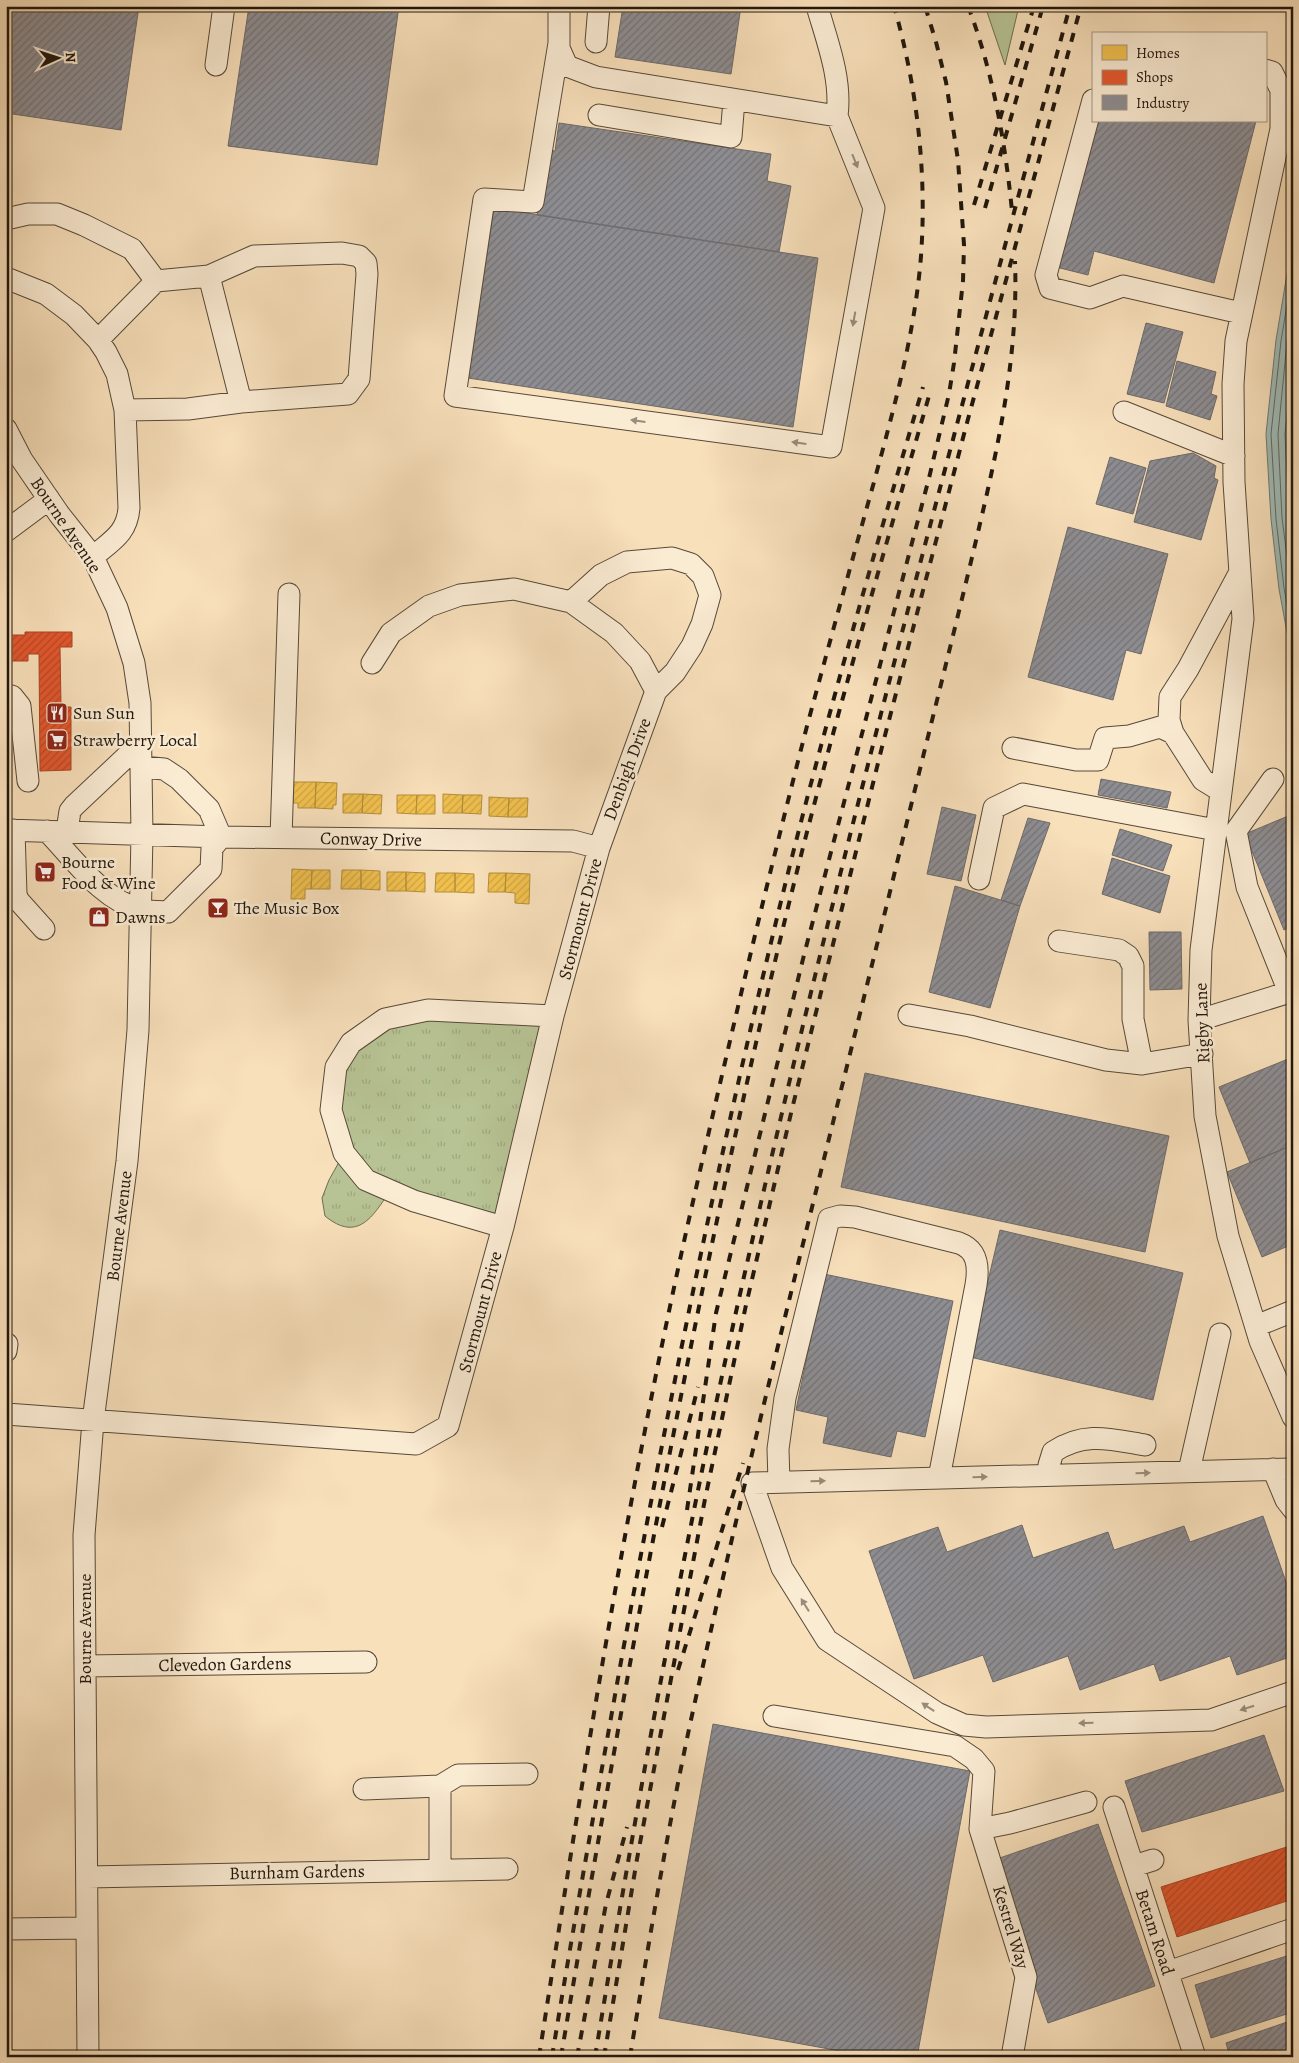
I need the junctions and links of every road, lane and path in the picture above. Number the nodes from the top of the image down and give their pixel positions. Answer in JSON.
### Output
{"nodes":[{"id":1,"x":224,"y":6,"type":"edge"},
{"id":2,"x":559,"y":6,"type":"edge"},
{"id":3,"x":599,"y":6,"type":"edge"},
{"id":4,"x":817,"y":6,"type":"edge"},
{"id":5,"x":596,"y":42,"type":"dead end"},
{"id":6,"x":559,"y":43,"type":"junction"},
{"id":7,"x":216,"y":65,"type":"dead end"},
{"id":8,"x":1266,"y":70,"type":"edge"},
{"id":9,"x":734,"y":100,"type":"junction"},
{"id":10,"x":1092,"y":104,"type":"edge"},
{"id":11,"x":599,"y":115,"type":"dead end"},
{"id":12,"x":837,"y":116,"type":"junction"},
{"id":13,"x":6,"y":218,"type":"edge"},
{"id":14,"x":208,"y":276,"type":"junction"},
{"id":15,"x":6,"y":278,"type":"edge"},
{"id":16,"x":156,"y":281,"type":"junction"},
{"id":17,"x":1241,"y":313,"type":"junction"},
{"id":18,"x":102,"y":346,"type":"junction"},
{"id":19,"x":241,"y":402,"type":"junction"},
{"id":20,"x":125,"y":410,"type":"junction"},
{"id":21,"x":1124,"y":412,"type":"dead end"},
{"id":22,"x":6,"y":429,"type":"edge"},
{"id":23,"x":1234,"y":456,"type":"junction"},
{"id":24,"x":49,"y":499,"type":"junction"},
{"id":25,"x":6,"y":531,"type":"edge"},
{"id":26,"x":92,"y":557,"type":"junction"},
{"id":27,"x":1240,"y":572,"type":"junction"},
{"id":28,"x":289,"y":594,"type":"dead end"},
{"id":29,"x":571,"y":602,"type":"junction"},
{"id":30,"x":372,"y":663,"type":"dead end"},
{"id":31,"x":656,"y":691,"type":"junction"},
{"id":32,"x":6,"y":695,"type":"edge"},
{"id":33,"x":1173,"y":733,"type":"junction"},
{"id":34,"x":141,"y":743,"type":"junction"},
{"id":35,"x":1013,"y":748,"type":"dead end"},
{"id":36,"x":142,"y":767,"type":"junction"},
{"id":37,"x":1273,"y":779,"type":"dead end"},
{"id":38,"x":28,"y":781,"type":"dead end"},
{"id":39,"x":1221,"y":791,"type":"junction"},
{"id":40,"x":10,"y":830,"type":"edge"},
{"id":41,"x":1216,"y":830,"type":"junction"},
{"id":42,"x":57,"y":831,"type":"junction"},
{"id":43,"x":142,"y":834,"type":"junction"},
{"id":44,"x":222,"y":837,"type":"junction"},
{"id":45,"x":281,"y":838,"type":"junction"},
{"id":46,"x":599,"y":848,"type":"junction"},
{"id":47,"x":979,"y":879,"type":"dead end"},
{"id":48,"x":141,"y":910,"type":"junction"},
{"id":49,"x":44,"y":930,"type":"dead end"},
{"id":50,"x":1059,"y":941,"type":"dead end"},
{"id":51,"x":1291,"y":992,"type":"edge"},
{"id":52,"x":909,"y":1015,"type":"dead end"},
{"id":53,"x":554,"y":1016,"type":"junction"},
{"id":54,"x":1199,"y":1020,"type":"junction"},
{"id":55,"x":1202,"y":1054,"type":"junction"},
{"id":56,"x":1142,"y":1064,"type":"junction"},
{"id":57,"x":503,"y":1227,"type":"junction"},
{"id":58,"x":1293,"y":1311,"type":"edge"},
{"id":59,"x":1256,"y":1326,"type":"junction"},
{"id":60,"x":1220,"y":1334,"type":"dead end"},
{"id":61,"x":6,"y":1414,"type":"edge"},
{"id":62,"x":1293,"y":1417,"type":"edge"},
{"id":63,"x":93,"y":1421,"type":"junction"},
{"id":64,"x":1145,"y":1445,"type":"dead end"},
{"id":65,"x":1283,"y":1469,"type":"edge"},
{"id":66,"x":1189,"y":1471,"type":"junction"},
{"id":67,"x":1049,"y":1475,"type":"junction"},
{"id":68,"x":939,"y":1478,"type":"junction"},
{"id":69,"x":779,"y":1482,"type":"junction"},
{"id":70,"x":1293,"y":1509,"type":"edge"},
{"id":71,"x":366,"y":1662,"type":"dead end"},
{"id":72,"x":85,"y":1666,"type":"junction"},
{"id":73,"x":1293,"y":1692,"type":"edge"},
{"id":74,"x":774,"y":1716,"type":"dead end"},
{"id":75,"x":527,"y":1774,"type":"dead end"},
{"id":76,"x":440,"y":1786,"type":"junction"},
{"id":77,"x":364,"y":1789,"type":"dead end"},
{"id":78,"x":1086,"y":1802,"type":"dead end"},
{"id":79,"x":1114,"y":1807,"type":"dead end"},
{"id":80,"x":980,"y":1829,"type":"junction"},
{"id":81,"x":507,"y":1869,"type":"dead end"},
{"id":82,"x":440,"y":1870,"type":"junction"},
{"id":83,"x":87,"y":1877,"type":"junction"},
{"id":84,"x":87,"y":1928,"type":"junction"},
{"id":85,"x":6,"y":1929,"type":"edge"},
{"id":86,"x":1293,"y":1929,"type":"edge"},
{"id":87,"x":1168,"y":1972,"type":"junction"},
{"id":88,"x":88,"y":2057,"type":"edge"},
{"id":89,"x":1012,"y":2057,"type":"edge"},
{"id":90,"x":1195,"y":2057,"type":"edge"}],
"edges":[{"from":1,"to":7,"type":"street"},
{"from":2,"to":6,"type":"street"},
{"from":3,"to":5,"type":"street"},
{"from":4,"to":12,"type":"street"},
{"from":6,"to":9,"type":"street"},
{"from":12,"to":6,"type":"street","one_way":true},
{"from":8,"to":17,"type":"street","name":"Rigby Lane"},
{"from":9,"to":11,"type":"street"},
{"from":9,"to":12,"type":"street"},
{"from":10,"to":17,"type":"street"},
{"from":13,"to":16,"type":"street"},
{"from":14,"to":16,"type":"street"},
{"from":14,"to":19,"type":"street"},
{"from":14,"to":19,"type":"street"},
{"from":15,"to":18,"type":"street"},
{"from":16,"to":18,"type":"street"},
{"from":17,"to":23,"type":"street","name":"Rigby Lane"},
{"from":18,"to":20,"type":"street"},
{"from":19,"to":20,"type":"street"},
{"from":20,"to":26,"type":"street"},
{"from":21,"to":23,"type":"street"},
{"from":22,"to":24,"type":"street","name":"Bourne Avenue"},
{"from":23,"to":27,"type":"street","name":"Rigby Lane"},
{"from":24,"to":25,"type":"street"},
{"from":24,"to":26,"type":"street","name":"Bourne Avenue"},
{"from":26,"to":34,"type":"street","name":"Bourne Avenue"},
{"from":27,"to":33,"type":"street"},
{"from":27,"to":39,"type":"street","name":"Rigby Lane"},
{"from":28,"to":45,"type":"street"},
{"from":29,"to":30,"type":"street"},
{"from":29,"to":31,"type":"street"},
{"from":29,"to":31,"type":"street","name":"Denbigh Drive"},
{"from":31,"to":46,"type":"street","name":"Denbigh Drive"},
{"from":32,"to":38,"type":"street"},
{"from":33,"to":35,"type":"street"},
{"from":33,"to":39,"type":"street"},
{"from":34,"to":36,"type":"street","name":"Bourne Avenue"},
{"from":34,"to":42,"type":"street"},
{"from":36,"to":43,"type":"street","name":"Bourne Avenue"},
{"from":36,"to":44,"type":"street"},
{"from":37,"to":51,"type":"street"},
{"from":39,"to":41,"type":"street","name":"Rigby Lane"},
{"from":40,"to":42,"type":"street","name":"Conway Drive"},
{"from":40,"to":49,"type":"street"},
{"from":41,"to":47,"type":"street"},
{"from":41,"to":54,"type":"street","name":"Rigby Lane"},
{"from":42,"to":43,"type":"street","name":"Conway Drive"},
{"from":42,"to":48,"type":"street"},
{"from":43,"to":44,"type":"street","name":"Conway Drive"},
{"from":43,"to":48,"type":"street","name":"Bourne Avenue"},
{"from":44,"to":45,"type":"street","name":"Conway Drive"},
{"from":44,"to":48,"type":"street"},
{"from":45,"to":46,"type":"street","name":"Conway Drive"},
{"from":46,"to":53,"type":"street","name":"Stormount Drive"},
{"from":48,"to":63,"type":"street","name":"Bourne Avenue"},
{"from":50,"to":56,"type":"street"},
{"from":51,"to":54,"type":"street"},
{"from":52,"to":56,"type":"street"},
{"from":53,"to":57,"type":"street","name":"Stormount Drive"},
{"from":53,"to":57,"type":"street"},
{"from":54,"to":55,"type":"street","name":"Rigby Lane"},
{"from":55,"to":56,"type":"street"},
{"from":55,"to":59,"type":"street","name":"Rigby Lane"},
{"from":57,"to":63,"type":"street","name":"Stormount Drive"},
{"from":58,"to":59,"type":"street"},
{"from":59,"to":62,"type":"street","name":"Rigby Lane"},
{"from":60,"to":66,"type":"street"},
{"from":61,"to":63,"type":"street","name":"Stormount Drive"},
{"from":63,"to":72,"type":"street","name":"Bourne Avenue"},
{"from":64,"to":67,"type":"street"},
{"from":65,"to":66,"type":"street"},
{"from":65,"to":70,"type":"street"},
{"from":67,"to":66,"type":"street","one_way":true},
{"from":68,"to":67,"type":"street","one_way":true},
{"from":69,"to":68,"type":"street","one_way":true},
{"from":68,"to":69,"type":"street"},
{"from":73,"to":69,"type":"street","one_way":true},
{"from":71,"to":72,"type":"street","name":"Clevedon Gardens"},
{"from":72,"to":83,"type":"street","name":"Bourne Avenue"},
{"from":74,"to":80,"type":"street"},
{"from":75,"to":76,"type":"street"},
{"from":76,"to":77,"type":"street"},
{"from":76,"to":82,"type":"street"},
{"from":78,"to":80,"type":"street"},
{"from":79,"to":87,"type":"street","name":"Betam Road"},
{"from":80,"to":89,"type":"street","name":"Kestrel Way"},
{"from":81,"to":82,"type":"street","name":"Burnham Gardens"},
{"from":82,"to":83,"type":"street","name":"Burnham Gardens"},
{"from":83,"to":84,"type":"street","name":"Bourne Avenue"},
{"from":84,"to":85,"type":"street"},
{"from":84,"to":88,"type":"street","name":"Bourne Avenue"},
{"from":86,"to":87,"type":"street"},
{"from":87,"to":90,"type":"street","name":"Betam Road"}]}
